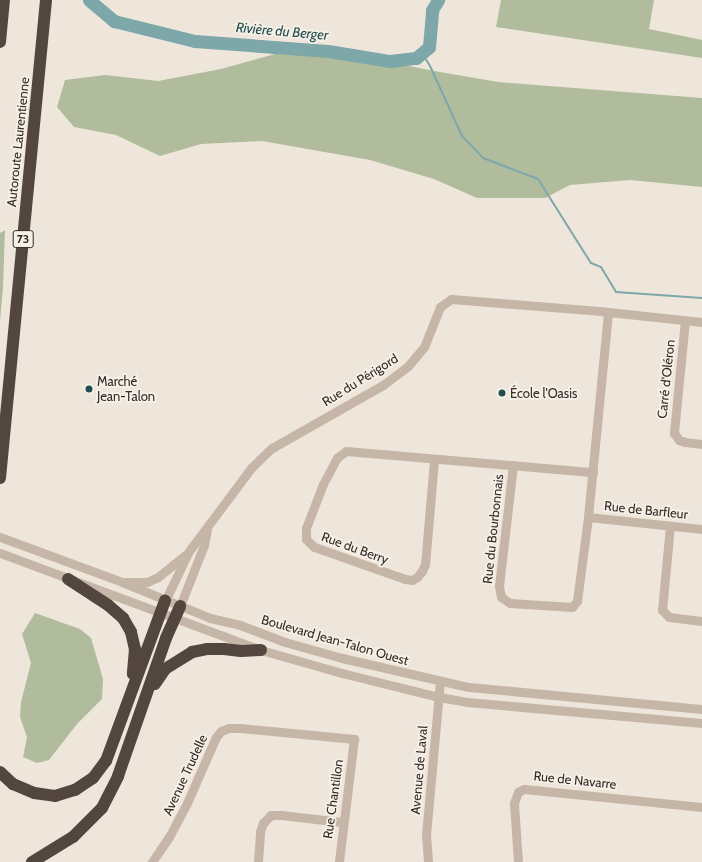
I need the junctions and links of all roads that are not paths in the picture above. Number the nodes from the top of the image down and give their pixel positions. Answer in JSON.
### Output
{"nodes":[{"id":1,"x":4,"y":0,"type":"edge"},
{"id":2,"x":46,"y":0,"type":"edge"},
{"id":3,"x":0,"y":42,"type":"edge"},
{"id":4,"x":608,"y":312,"type":"junction"},
{"id":5,"x":685,"y":320,"type":"junction"},
{"id":6,"x":702,"y":322,"type":"edge"},
{"id":7,"x":702,"y":444,"type":"edge"},
{"id":8,"x":434,"y":460,"type":"junction"},
{"id":9,"x":513,"y":465,"type":"junction"},
{"id":10,"x":593,"y":472,"type":"junction"},
{"id":11,"x":0,"y":478,"type":"edge"},
{"id":12,"x":588,"y":517,"type":"junction"},
{"id":13,"x":670,"y":526,"type":"junction"},
{"id":14,"x":207,"y":528,"type":"junction"},
{"id":15,"x":702,"y":529,"type":"edge"},
{"id":16,"x":0,"y":537,"type":"edge"},
{"id":17,"x":189,"y":552,"type":"junction"},
{"id":18,"x":0,"y":553,"type":"edge"},
{"id":19,"x":68,"y":579,"type":"junction"},
{"id":20,"x":122,"y":582,"type":"junction"},
{"id":21,"x":165,"y":601,"type":"junction"},
{"id":22,"x":180,"y":606,"type":"junction"},
{"id":23,"x":161,"y":613,"type":"junction"},
{"id":24,"x":174,"y":618,"type":"junction"},
{"id":25,"x":702,"y":621,"type":"edge"},
{"id":26,"x":261,"y":650,"type":"junction"},
{"id":27,"x":440,"y":681,"type":"junction"},
{"id":28,"x":130,"y":691,"type":"junction"},
{"id":29,"x":439,"y":697,"type":"junction"},
{"id":30,"x":142,"y":708,"type":"junction"},
{"id":31,"x":702,"y":709,"type":"edge"},
{"id":32,"x":702,"y":723,"type":"edge"},
{"id":33,"x":354,"y":740,"type":"joint"},
{"id":34,"x":0,"y":772,"type":"edge"},
{"id":35,"x":702,"y":806,"type":"edge"},
{"id":36,"x":342,"y":822,"type":"junction"},
{"id":37,"x":32,"y":862,"type":"edge"},
{"id":38,"x":152,"y":862,"type":"edge"},
{"id":39,"x":258,"y":862,"type":"edge"},
{"id":40,"x":338,"y":862,"type":"edge"},
{"id":41,"x":428,"y":862,"type":"edge"},
{"id":42,"x":518,"y":862,"type":"edge"}],
"edges":[{"from":1,"to":3,"type":"highway"},
{"from":2,"to":11,"type":"highway","name":"Autoroute Laurentienne","number":"73"},
{"from":4,"to":5,"type":"street","name":"Rue du Périgord"},
{"from":4,"to":10,"type":"street"},
{"from":4,"to":14,"type":"street","name":"Rue du Périgord"},
{"from":5,"to":6,"type":"street","name":"Rue du Périgord"},
{"from":5,"to":7,"type":"street","name":"Carré d'Oléron"},
{"from":8,"to":8,"type":"street","name":"Rue du Berry"},
{"from":8,"to":9,"type":"street","name":"Rue du Berry"},
{"from":9,"to":10,"type":"street","name":"Rue du Berry"},
{"from":9,"to":12,"type":"street","name":"Rue du Bourbonnais"},
{"from":10,"to":12,"type":"street"},
{"from":12,"to":13,"type":"street","name":"Rue de Barfleur"},
{"from":13,"to":15,"type":"street","name":"Rue de Barfleur"},
{"from":13,"to":25,"type":"street"},
{"from":14,"to":17,"type":"street","name":"Rue du Périgord"},
{"from":14,"to":22,"type":"street","name":"Rue du Périgord"},
{"from":16,"to":20,"type":"street","name":"Boulevard Jean-Talon Ouest"},
{"from":17,"to":20,"type":"street"},
{"from":17,"to":21,"type":"street","name":"Rue du Périgord"},
{"from":18,"to":19,"type":"street"},
{"from":19,"to":23,"type":"street"},
{"from":19,"to":28,"type":"highway"},
{"from":20,"to":21,"type":"street","name":"Boulevard Jean-Talon Ouest"},
{"from":21,"to":22,"type":"street","name":"Boulevard Jean-Talon Ouest"},
{"from":21,"to":23,"type":"highway"},
{"from":22,"to":24,"type":"highway"},
{"from":22,"to":27,"type":"street","name":"Boulevard Jean-Talon Ouest"},
{"from":23,"to":24,"type":"street"},
{"from":23,"to":28,"type":"highway"},
{"from":24,"to":26,"type":"street"},
{"from":24,"to":30,"type":"highway"},
{"from":26,"to":29,"type":"street"},
{"from":26,"to":30,"type":"highway"},
{"from":27,"to":29,"type":"street","name":"Avenue de Laval"},
{"from":27,"to":31,"type":"street","name":"Boulevard Jean-Talon Ouest"},
{"from":28,"to":34,"type":"highway"},
{"from":29,"to":32,"type":"street"},
{"from":29,"to":41,"type":"street","name":"Avenue de Laval"},
{"from":30,"to":37,"type":"highway"},
{"from":33,"to":36,"type":"street","name":"Rue Chantillon"},
{"from":33,"to":38,"type":"street","name":"Avenue Trudelle"},
{"from":35,"to":42,"type":"street","name":"Rue de Navarre"},
{"from":36,"to":39,"type":"street"},
{"from":36,"to":40,"type":"street","name":"Rue Chantillon"}]}
